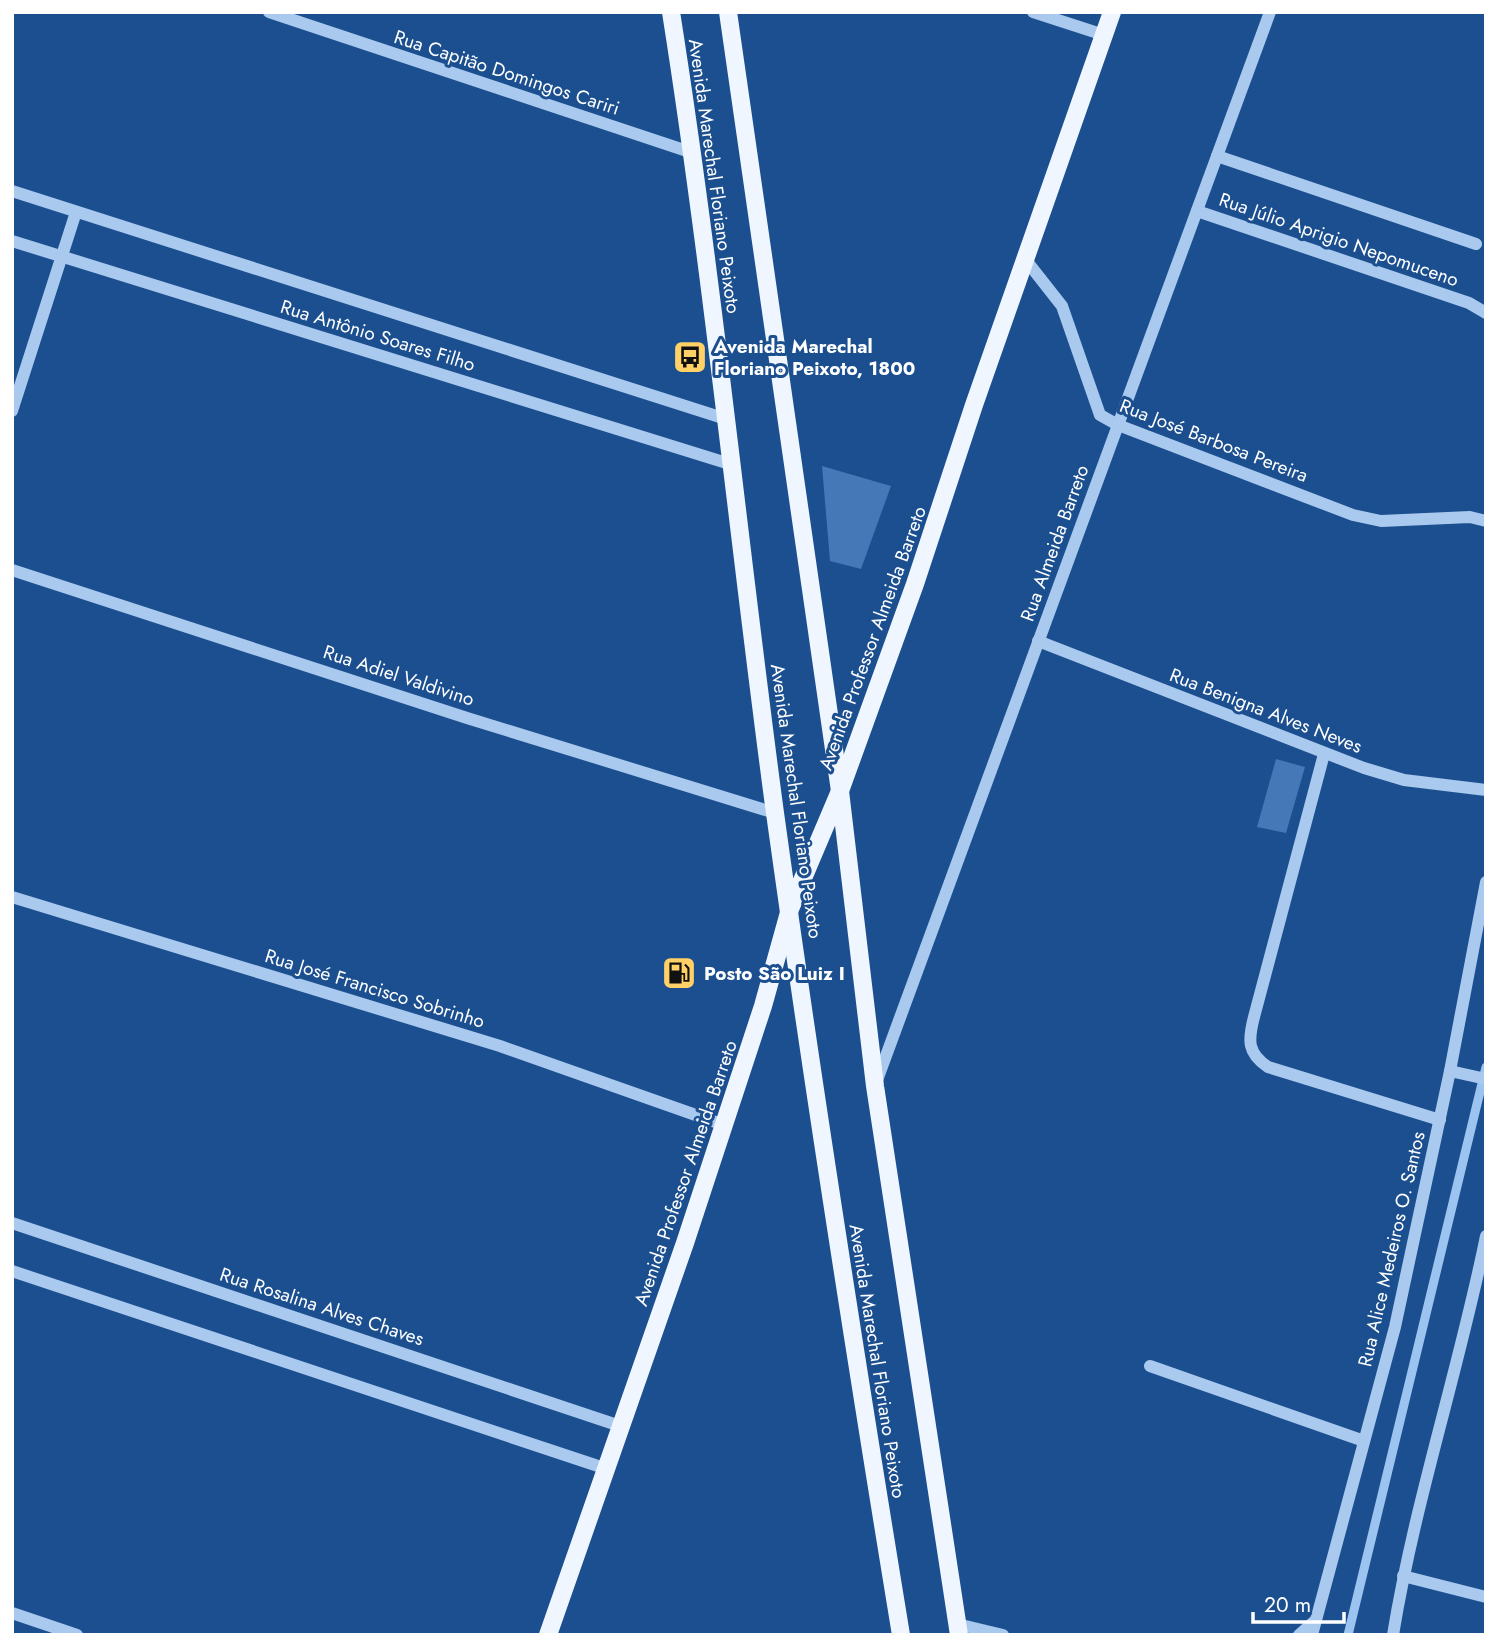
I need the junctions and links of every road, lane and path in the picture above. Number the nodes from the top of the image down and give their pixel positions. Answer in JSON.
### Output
{"nodes":[{"id":1,"x":269,"y":12,"type":"edge"},
{"id":2,"x":671,"y":12,"type":"edge"},
{"id":3,"x":728,"y":12,"type":"edge"},
{"id":4,"x":1033,"y":12,"type":"edge"},
{"id":5,"x":1112,"y":12,"type":"edge"},
{"id":6,"x":1270,"y":12,"type":"edge"},
{"id":7,"x":1104,"y":36,"type":"junction"},
{"id":8,"x":693,"y":153,"type":"junction"},
{"id":9,"x":1217,"y":156,"type":"junction"},
{"id":10,"x":12,"y":191,"type":"edge"},
{"id":11,"x":1197,"y":211,"type":"junction"},
{"id":12,"x":76,"y":212,"type":"junction"},
{"id":13,"x":12,"y":241,"type":"edge"},
{"id":14,"x":1476,"y":244,"type":"dead end"},
{"id":15,"x":62,"y":257,"type":"junction"},
{"id":16,"x":1025,"y":259,"type":"junction"},
{"id":17,"x":1486,"y":313,"type":"edge"},
{"id":18,"x":12,"y":411,"type":"edge"},
{"id":19,"x":726,"y":419,"type":"junction"},
{"id":20,"x":1118,"y":425,"type":"junction"},
{"id":21,"x":733,"y":465,"type":"junction"},
{"id":22,"x":1486,"y":520,"type":"edge"},
{"id":23,"x":12,"y":570,"type":"edge"},
{"id":24,"x":1038,"y":642,"type":"junction"},
{"id":25,"x":1324,"y":754,"type":"junction"},
{"id":26,"x":1486,"y":790,"type":"edge"},
{"id":27,"x":840,"y":791,"type":"junction"},
{"id":28,"x":775,"y":813,"type":"junction"},
{"id":29,"x":1486,"y":882,"type":"edge"},
{"id":30,"x":12,"y":897,"type":"edge"},
{"id":31,"x":790,"y":909,"type":"junction"},
{"id":32,"x":1450,"y":1071,"type":"junction"},
{"id":33,"x":1486,"y":1079,"type":"edge"},
{"id":34,"x":875,"y":1086,"type":"junction"},
{"id":35,"x":1440,"y":1120,"type":"junction"},
{"id":36,"x":724,"y":1125,"type":"junction"},
{"id":37,"x":12,"y":1223,"type":"edge"},
{"id":38,"x":1486,"y":1236,"type":"edge"},
{"id":39,"x":12,"y":1270,"type":"edge"},
{"id":40,"x":1150,"y":1366,"type":"dead end"},
{"id":41,"x":620,"y":1426,"type":"junction"},
{"id":42,"x":1364,"y":1441,"type":"junction"},
{"id":43,"x":604,"y":1468,"type":"junction"},
{"id":44,"x":1403,"y":1576,"type":"junction"},
{"id":45,"x":1486,"y":1597,"type":"edge"},
{"id":46,"x":12,"y":1613,"type":"edge"},
{"id":47,"x":1316,"y":1620,"type":"junction"},
{"id":48,"x":958,"y":1629,"type":"edge"},
{"id":49,"x":77,"y":1635,"type":"edge"},
{"id":50,"x":548,"y":1635,"type":"edge"},
{"id":51,"x":901,"y":1635,"type":"edge"},
{"id":52,"x":1003,"y":1635,"type":"edge"},
{"id":53,"x":1299,"y":1635,"type":"edge"},
{"id":54,"x":1312,"y":1635,"type":"edge"},
{"id":55,"x":1393,"y":1635,"type":"edge"}],
"edges":[{"from":1,"to":8,"type":"street","name":"Rua Capitão Domingos Cariri"},
{"from":2,"to":8,"type":"main road","name":"Avenida Marechal Floriano Peixoto"},
{"from":3,"to":27,"type":"main road","name":"Avenida Marechal Floriano Peixoto"},
{"from":4,"to":7,"type":"street"},
{"from":5,"to":7,"type":"main road","name":"Avenida Professor Almeida Barreto"},
{"from":6,"to":9,"type":"street","name":"Rua Almeida Barreto"},
{"from":7,"to":16,"type":"main road","name":"Avenida Professor Almeida Barreto"},
{"from":8,"to":19,"type":"main road","name":"Avenida Marechal Floriano Peixoto"},
{"from":9,"to":11,"type":"street","name":"Rua Almeida Barreto"},
{"from":9,"to":14,"type":"street"},
{"from":10,"to":12,"type":"street","name":"Rua Antônio Soares Filho"},
{"from":11,"to":17,"type":"street","name":"Rua Júlio Aprigio Nepomuceno"},
{"from":11,"to":20,"type":"street","name":"Rua Almeida Barreto"},
{"from":12,"to":15,"type":"street"},
{"from":12,"to":19,"type":"street","name":"Rua Antônio Soares Filho"},
{"from":13,"to":15,"type":"street","name":"Rua Antônio Soares Filho"},
{"from":15,"to":18,"type":"street"},
{"from":15,"to":21,"type":"street","name":"Rua Antônio Soares Filho"},
{"from":16,"to":20,"type":"street","name":"Rua José Barbosa Pereira"},
{"from":16,"to":27,"type":"main road","name":"Avenida Professor Almeida Barreto"},
{"from":19,"to":21,"type":"main road","name":"Avenida Marechal Floriano Peixoto"},
{"from":20,"to":22,"type":"street","name":"Rua José Barbosa Pereira"},
{"from":20,"to":24,"type":"street","name":"Rua Almeida Barreto"},
{"from":21,"to":28,"type":"main road","name":"Avenida Marechal Floriano Peixoto"},
{"from":23,"to":28,"type":"street","name":"Rua Adiel Valdivino"},
{"from":24,"to":25,"type":"street","name":"Rua Benigna Alves Neves"},
{"from":24,"to":34,"type":"street","name":"Rua Almeida Barreto"},
{"from":25,"to":26,"type":"street","name":"Rua Benigna Alves Neves"},
{"from":25,"to":35,"type":"street"},
{"from":27,"to":31,"type":"main road","name":"Avenida Professor Almeida Barreto"},
{"from":27,"to":34,"type":"main road","name":"Avenida Marechal Floriano Peixoto"},
{"from":28,"to":31,"type":"main road","name":"Avenida Marechal Floriano Peixoto"},
{"from":29,"to":32,"type":"street","name":"Rua Alice Medeiros O. Santos"},
{"from":30,"to":36,"type":"street","name":"Rua José Francisco Sobrinho"},
{"from":31,"to":36,"type":"main road","name":"Avenida Professor Almeida Barreto"},
{"from":31,"to":51,"type":"main road","name":"Avenida Marechal Floriano Peixoto"},
{"from":32,"to":33,"type":"street"},
{"from":32,"to":35,"type":"street","name":"Rua Alice Medeiros O. Santos"},
{"from":34,"to":48,"type":"main road","name":"Avenida Marechal Floriano Peixoto"},
{"from":35,"to":42,"type":"street","name":"Rua Alice Medeiros O. Santos"},
{"from":36,"to":41,"type":"main road","name":"Avenida Professor Almeida Barreto"},
{"from":37,"to":41,"type":"street","name":"Rua Rosalina Alves Chaves"},
{"from":38,"to":44,"type":"street"},
{"from":39,"to":43,"type":"street"},
{"from":40,"to":42,"type":"street"},
{"from":41,"to":43,"type":"main road","name":"Avenida Professor Almeida Barreto"},
{"from":42,"to":47,"type":"street","name":"Rua Alice Medeiros O. Santos"},
{"from":43,"to":50,"type":"main road","name":"Avenida Professor Almeida Barreto"},
{"from":44,"to":45,"type":"street"},
{"from":44,"to":55,"type":"street"},
{"from":46,"to":49,"type":"street"},
{"from":47,"to":53,"type":"street"},
{"from":47,"to":54,"type":"street","name":"Rua Alice Medeiros O. Santos"},
{"from":48,"to":52,"type":"street"}]}
